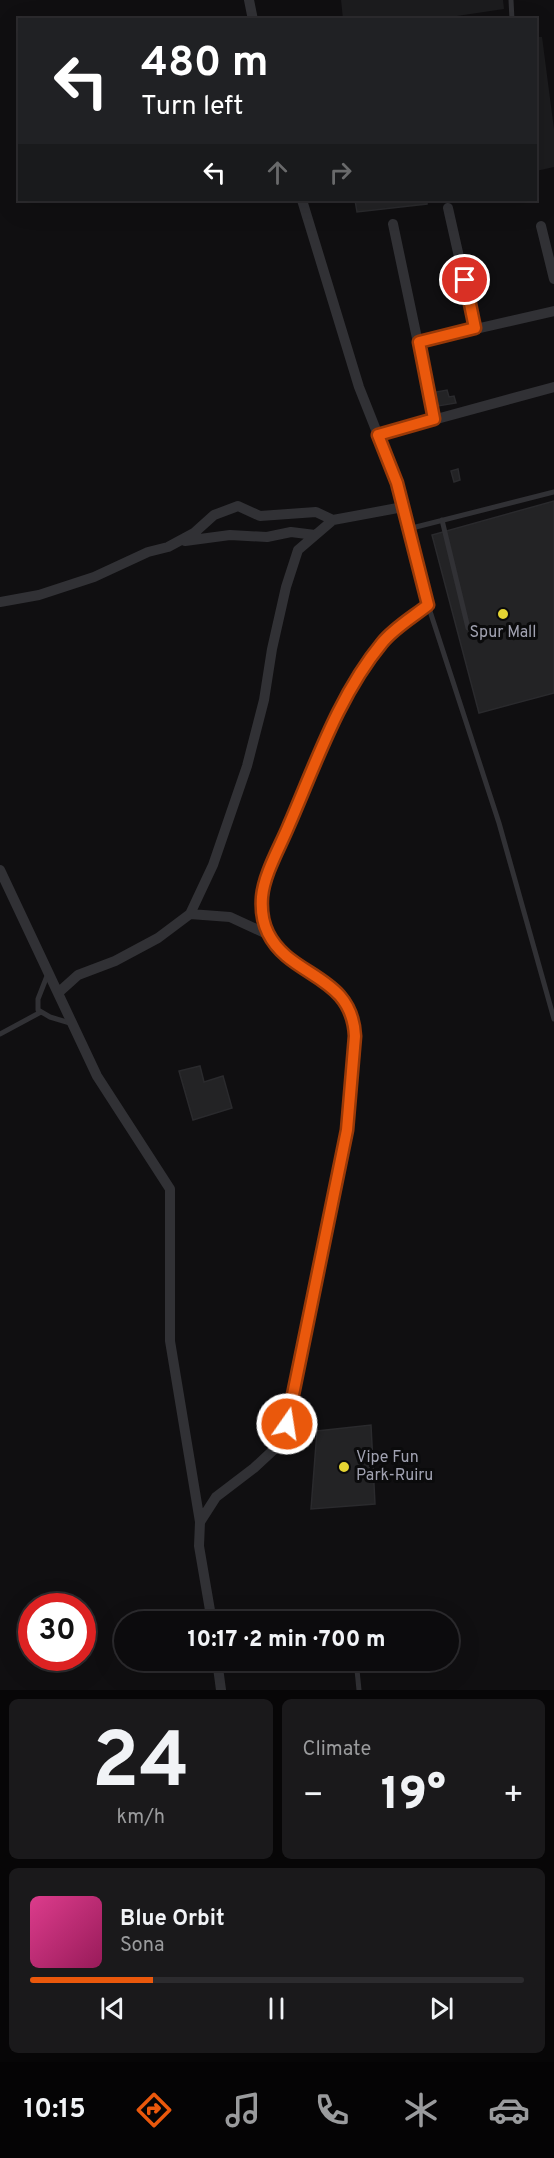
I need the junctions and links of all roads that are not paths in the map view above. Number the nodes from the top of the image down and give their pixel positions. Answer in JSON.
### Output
{"nodes":[{"id":1,"x":249,"y":0,"type":"edge"},
{"id":2,"x":511,"y":0,"type":"edge"},
{"id":3,"x":253,"y":18,"type":"edge"},
{"id":4,"x":512,"y":18,"type":"edge"},
{"id":5,"x":302,"y":201,"type":"edge"},
{"id":6,"x":448,"y":208,"type":"dead end"},
{"id":7,"x":393,"y":224,"type":"dead end"},
{"id":8,"x":541,"y":226,"type":"dead end"},
{"id":9,"x":554,"y":279,"type":"edge"},
{"id":10,"x":554,"y":311,"type":"edge"},
{"id":11,"x":475,"y":328,"type":"junction"},
{"id":12,"x":419,"y":342,"type":"junction"},
{"id":13,"x":554,"y":387,"type":"edge"},
{"id":14,"x":434,"y":419,"type":"junction"},
{"id":15,"x":378,"y":435,"type":"junction"},
{"id":16,"x":554,"y":492,"type":"edge"},
{"id":17,"x":403,"y":507,"type":"junction"},
{"id":18,"x":333,"y":520,"type":"junction"},
{"id":19,"x":441,"y":520,"type":"junction"},
{"id":20,"x":408,"y":529,"type":"junction"},
{"id":21,"x":315,"y":535,"type":"junction"},
{"id":22,"x":179,"y":542,"type":"junction"},
{"id":23,"x":0,"y":602,"type":"edge"},
{"id":24,"x":428,"y":605,"type":"junction"},
{"id":25,"x":468,"y":628,"type":"dead end"},
{"id":26,"x":0,"y":870,"type":"edge"},
{"id":27,"x":190,"y":914,"type":"junction"},
{"id":28,"x":269,"y":935,"type":"junction"},
{"id":29,"x":48,"y":973,"type":"junction"},
{"id":30,"x":58,"y":993,"type":"junction"},
{"id":31,"x":41,"y":1012,"type":"junction"},
{"id":32,"x":554,"y":1018,"type":"edge"},
{"id":33,"x":72,"y":1023,"type":"junction"},
{"id":34,"x":0,"y":1034,"type":"edge"},
{"id":35,"x":200,"y":1522,"type":"junction"},
{"id":36,"x":210,"y":1611,"type":"edge"},
{"id":37,"x":218,"y":1671,"type":"edge"},
{"id":38,"x":357,"y":1671,"type":"edge"},
{"id":39,"x":221,"y":1690,"type":"edge"},
{"id":40,"x":358,"y":1690,"type":"edge"}],
"edges":[{"from":1,"to":3,"type":"street"},
{"from":2,"to":4,"type":"lane"},
{"from":5,"to":15,"type":"street"},
{"from":6,"to":11,"type":"street"},
{"from":7,"to":12,"type":"street"},
{"from":8,"to":9,"type":"street"},
{"from":10,"to":11,"type":"street"},
{"from":11,"to":12,"type":"street"},
{"from":12,"to":14,"type":"street"},
{"from":13,"to":14,"type":"street"},
{"from":14,"to":15,"type":"street"},
{"from":15,"to":17,"type":"street"},
{"from":16,"to":19,"type":"lane"},
{"from":17,"to":18,"type":"street"},
{"from":17,"to":20,"type":"street"},
{"from":18,"to":21,"type":"street"},
{"from":18,"to":22,"type":"street"},
{"from":19,"to":20,"type":"lane"},
{"from":19,"to":25,"type":"lane"},
{"from":20,"to":24,"type":"street"},
{"from":21,"to":22,"type":"street"},
{"from":21,"to":27,"type":"street"},
{"from":22,"to":23,"type":"street"},
{"from":24,"to":28,"type":"street"},
{"from":24,"to":32,"type":"lane"},
{"from":26,"to":29,"type":"street"},
{"from":27,"to":28,"type":"street"},
{"from":27,"to":30,"type":"street"},
{"from":28,"to":35,"type":"street"},
{"from":29,"to":30,"type":"street"},
{"from":29,"to":31,"type":"lane"},
{"from":30,"to":33,"type":"street"},
{"from":31,"to":33,"type":"lane"},
{"from":31,"to":34,"type":"lane"},
{"from":33,"to":35,"type":"street"},
{"from":35,"to":36,"type":"street"},
{"from":37,"to":39,"type":"street"},
{"from":38,"to":40,"type":"lane"}]}
